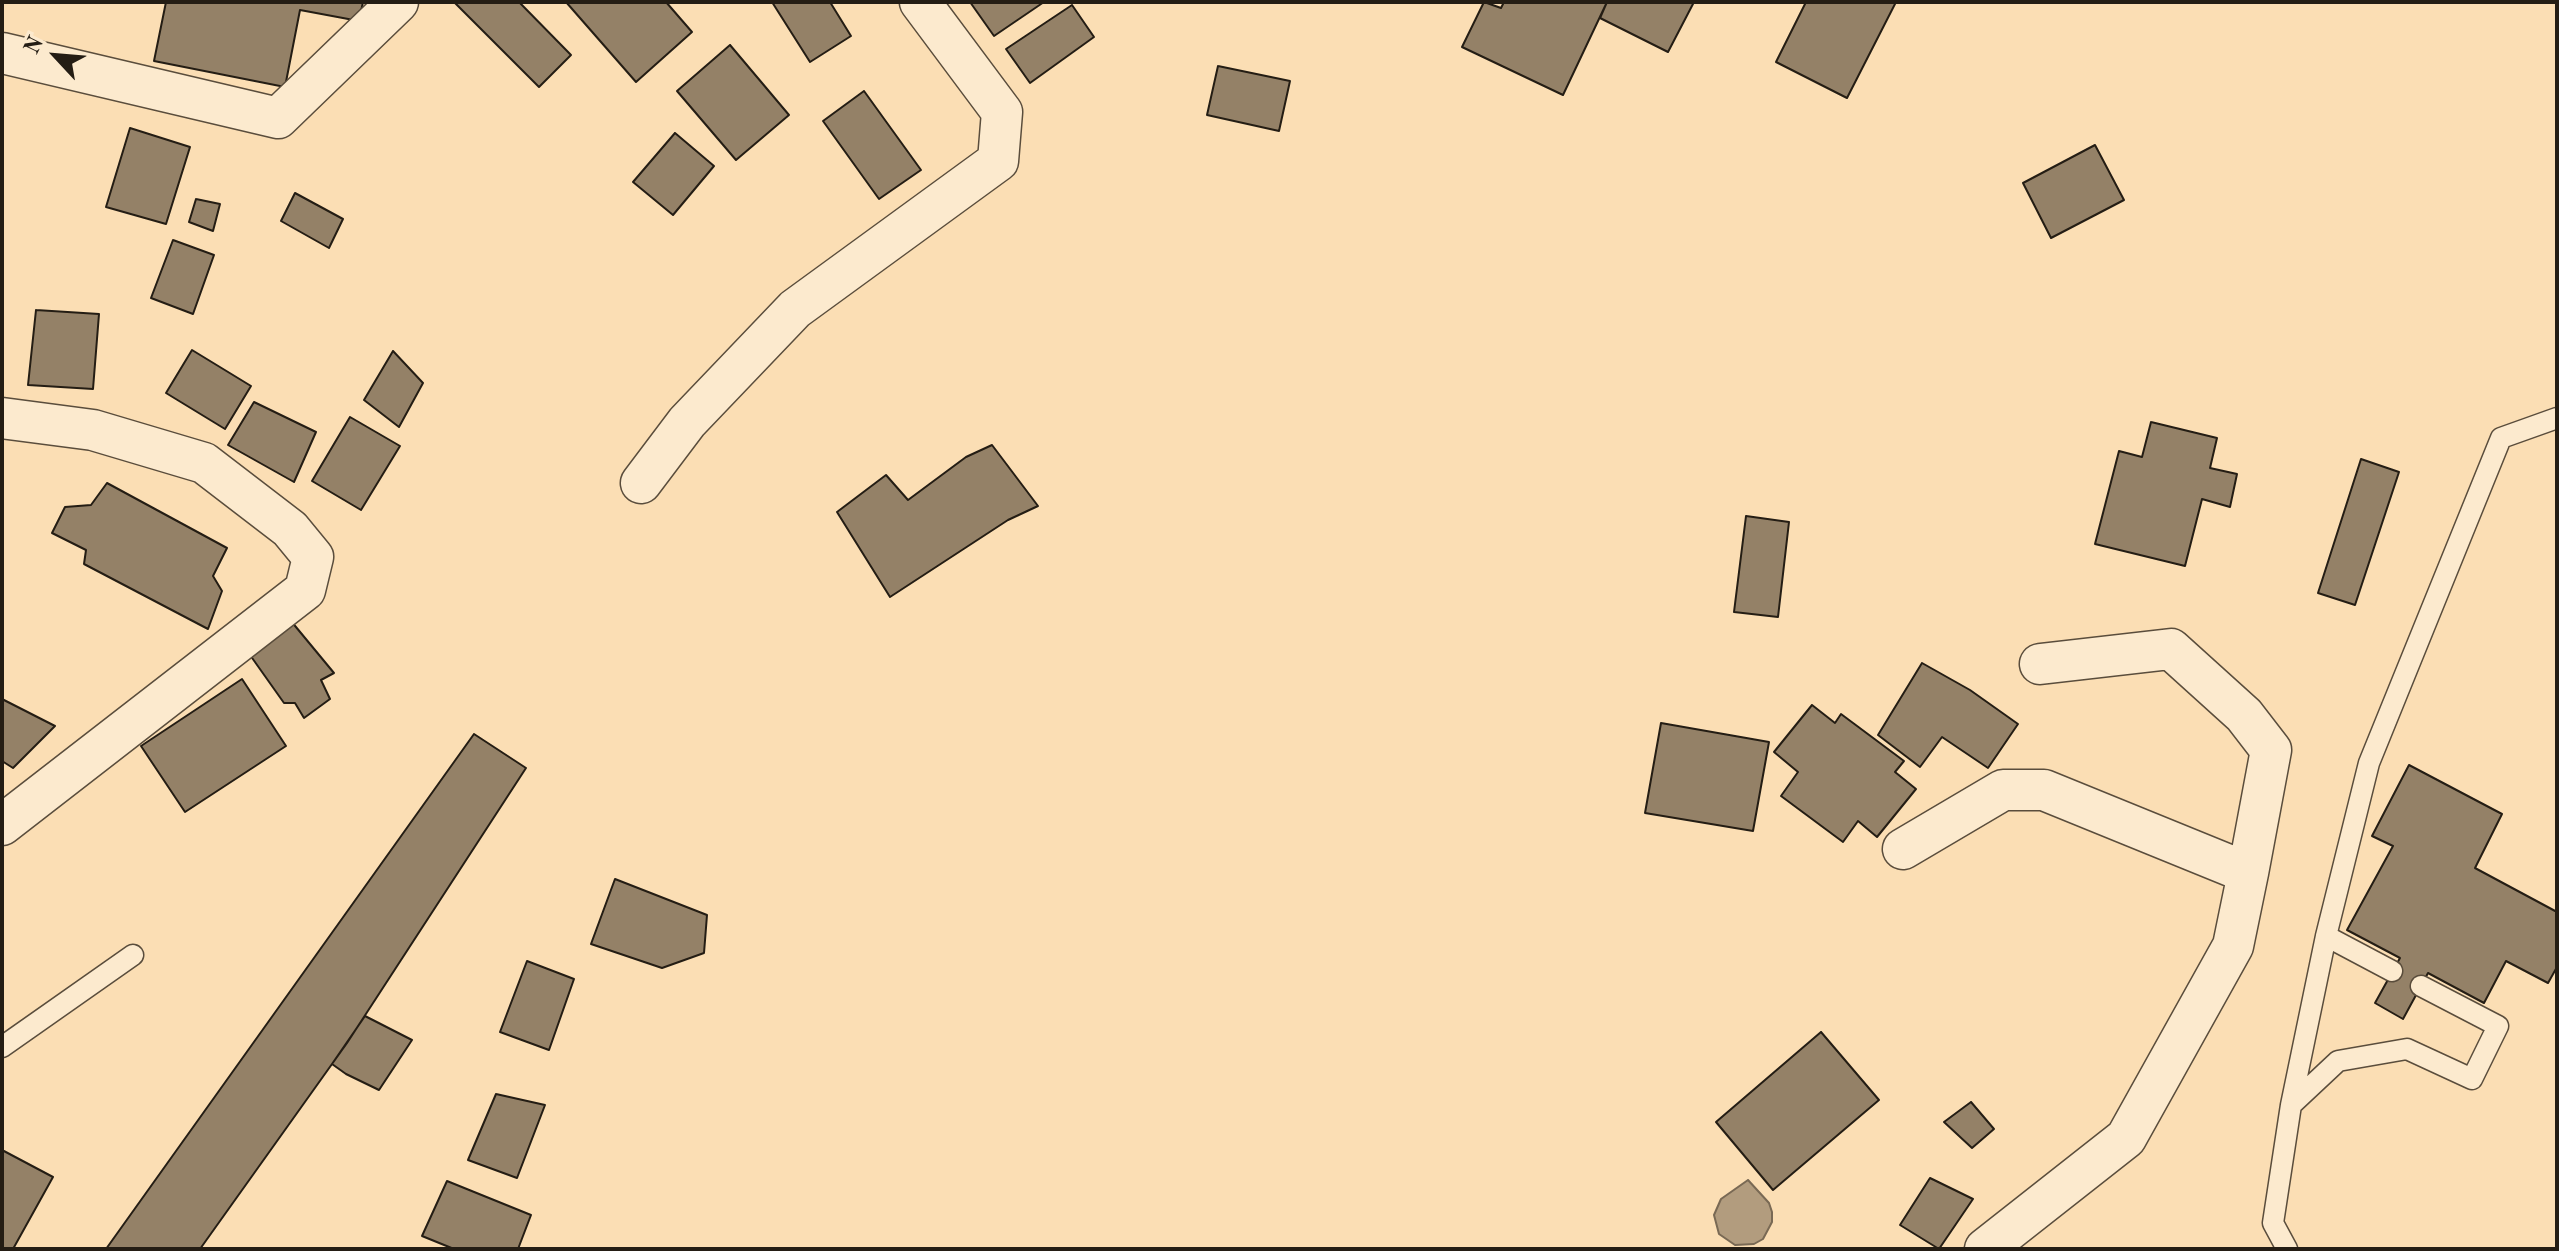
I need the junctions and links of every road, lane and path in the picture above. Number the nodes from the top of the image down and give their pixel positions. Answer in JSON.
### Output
{"nodes":[{"id":1,"x":398,"y":2,"type":"edge"},
{"id":2,"x":920,"y":2,"type":"edge"},
{"id":3,"x":2,"y":53,"type":"edge"},
{"id":4,"x":2,"y":418,"type":"edge"},
{"id":5,"x":2557,"y":418,"type":"edge"},
{"id":6,"x":641,"y":483,"type":"dead end"},
{"id":7,"x":2040,"y":664,"type":"dead end"},
{"id":8,"x":2,"y":825,"type":"edge"},
{"id":9,"x":1903,"y":849,"type":"dead end"},
{"id":10,"x":2248,"y":873,"type":"junction"},
{"id":11,"x":2326,"y":936,"type":"junction"},
{"id":12,"x":133,"y":955,"type":"dead end"},
{"id":13,"x":2392,"y":971,"type":"dead end"},
{"id":14,"x":2421,"y":986,"type":"dead end"},
{"id":15,"x":2,"y":1047,"type":"edge"},
{"id":16,"x":2291,"y":1105,"type":"junction"},
{"id":17,"x":1985,"y":1249,"type":"edge"},
{"id":18,"x":2287,"y":1249,"type":"edge"}],
"edges":[{"from":1,"to":3,"type":"street"},
{"from":2,"to":6,"type":"street"},
{"from":4,"to":8,"type":"street"},
{"from":5,"to":11,"type":"lane"},
{"from":7,"to":10,"type":"street"},
{"from":9,"to":10,"type":"street"},
{"from":10,"to":17,"type":"street"},
{"from":11,"to":13,"type":"lane"},
{"from":11,"to":16,"type":"lane"},
{"from":12,"to":15,"type":"lane"},
{"from":14,"to":16,"type":"lane"},
{"from":16,"to":18,"type":"lane"}]}
